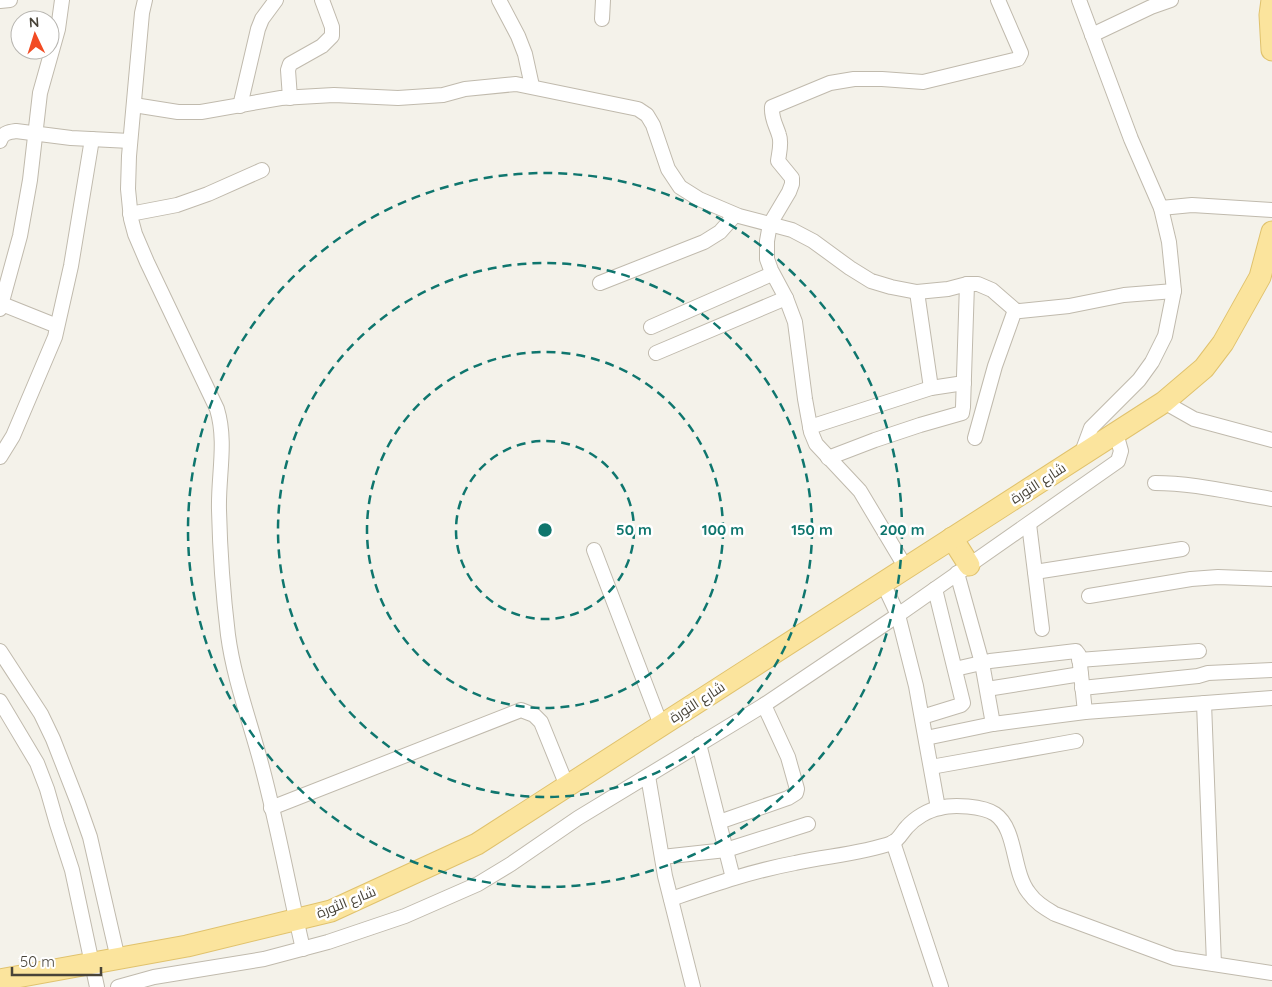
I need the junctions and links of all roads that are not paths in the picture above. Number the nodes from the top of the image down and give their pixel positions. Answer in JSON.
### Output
{"nodes":[{"id":1,"x":10,"y":0,"type":"edge"},
{"id":2,"x":62,"y":0,"type":"edge"},
{"id":3,"x":145,"y":0,"type":"edge"},
{"id":4,"x":276,"y":0,"type":"edge"},
{"id":5,"x":322,"y":0,"type":"edge"},
{"id":6,"x":498,"y":0,"type":"edge"},
{"id":7,"x":603,"y":0,"type":"edge"},
{"id":8,"x":998,"y":0,"type":"edge"},
{"id":9,"x":1079,"y":0,"type":"edge"},
{"id":10,"x":1171,"y":0,"type":"edge"},
{"id":11,"x":1272,"y":0,"type":"edge"},
{"id":12,"x":0,"y":1,"type":"edge"},
{"id":13,"x":602,"y":19,"type":"dead end"},
{"id":14,"x":1092,"y":35,"type":"junction"},
{"id":15,"x":1272,"y":50,"type":"edge"},
{"id":16,"x":532,"y":86,"type":"junction"},
{"id":17,"x":290,"y":98,"type":"junction"},
{"id":18,"x":134,"y":105,"type":"junction"},
{"id":19,"x":240,"y":106,"type":"junction"},
{"id":20,"x":35,"y":134,"type":"junction"},
{"id":21,"x":92,"y":139,"type":"junction"},
{"id":22,"x":0,"y":141,"type":"edge"},
{"id":23,"x":130,"y":141,"type":"junction"},
{"id":24,"x":262,"y":170,"type":"dead end"},
{"id":25,"x":1161,"y":208,"type":"junction"},
{"id":26,"x":1272,"y":210,"type":"edge"},
{"id":27,"x":130,"y":214,"type":"junction"},
{"id":28,"x":735,"y":215,"type":"junction"},
{"id":29,"x":770,"y":224,"type":"junction"},
{"id":30,"x":1272,"y":232,"type":"edge"},
{"id":31,"x":772,"y":274,"type":"junction"},
{"id":32,"x":1266,"y":279,"type":"edge"},
{"id":33,"x":600,"y":283,"type":"dead end"},
{"id":34,"x":967,"y":284,"type":"junction"},
{"id":35,"x":1174,"y":291,"type":"junction"},
{"id":36,"x":917,"y":292,"type":"junction"},
{"id":37,"x":786,"y":298,"type":"junction"},
{"id":38,"x":1,"y":306,"type":"edge"},
{"id":39,"x":1016,"y":310,"type":"junction"},
{"id":40,"x":57,"y":326,"type":"junction"},
{"id":41,"x":651,"y":327,"type":"dead end"},
{"id":42,"x":656,"y":353,"type":"dead end"},
{"id":43,"x":964,"y":383,"type":"junction"},
{"id":44,"x":932,"y":388,"type":"junction"},
{"id":45,"x":1164,"y":402,"type":"junction"},
{"id":46,"x":810,"y":427,"type":"junction"},
{"id":47,"x":1116,"y":433,"type":"junction"},
{"id":48,"x":975,"y":438,"type":"dead end"},
{"id":49,"x":1272,"y":440,"type":"edge"},
{"id":50,"x":1082,"y":455,"type":"junction"},
{"id":51,"x":0,"y":457,"type":"edge"},
{"id":52,"x":828,"y":458,"type":"junction"},
{"id":53,"x":1155,"y":483,"type":"dead end"},
{"id":54,"x":1272,"y":499,"type":"edge"},
{"id":55,"x":1029,"y":524,"type":"junction"},
{"id":56,"x":952,"y":538,"type":"junction"},
{"id":57,"x":1182,"y":549,"type":"dead end"},
{"id":58,"x":594,"y":550,"type":"dead end"},
{"id":59,"x":906,"y":568,"type":"junction"},
{"id":60,"x":963,"y":569,"type":"junction"},
{"id":61,"x":1035,"y":572,"type":"junction"},
{"id":62,"x":1272,"y":579,"type":"edge"},
{"id":63,"x":883,"y":583,"type":"junction"},
{"id":64,"x":935,"y":588,"type":"junction"},
{"id":65,"x":1089,"y":596,"type":"dead end"},
{"id":66,"x":898,"y":614,"type":"junction"},
{"id":67,"x":1042,"y":629,"type":"dead end"},
{"id":68,"x":1199,"y":650,"type":"dead end"},
{"id":69,"x":0,"y":651,"type":"edge"},
{"id":70,"x":982,"y":662,"type":"junction"},
{"id":71,"x":955,"y":669,"type":"junction"},
{"id":72,"x":1272,"y":670,"type":"edge"},
{"id":73,"x":1081,"y":674,"type":"junction"},
{"id":74,"x":986,"y":689,"type":"junction"},
{"id":75,"x":1272,"y":698,"type":"edge"},
{"id":76,"x":0,"y":702,"type":"edge"},
{"id":77,"x":1204,"y":703,"type":"junction"},
{"id":78,"x":764,"y":705,"type":"junction"},
{"id":79,"x":1085,"y":712,"type":"junction"},
{"id":80,"x":922,"y":717,"type":"junction"},
{"id":81,"x":993,"y":724,"type":"junction"},
{"id":82,"x":661,"y":725,"type":"junction"},
{"id":83,"x":926,"y":738,"type":"junction"},
{"id":84,"x":1076,"y":741,"type":"dead end"},
{"id":85,"x":699,"y":744,"type":"junction"},
{"id":86,"x":931,"y":767,"type":"junction"},
{"id":87,"x":648,"y":776,"type":"junction"},
{"id":88,"x":567,"y":786,"type":"junction"},
{"id":89,"x":271,"y":808,"type":"junction"},
{"id":90,"x":938,"y":808,"type":"junction"},
{"id":91,"x":718,"y":822,"type":"junction"},
{"id":92,"x":808,"y":824,"type":"dead end"},
{"id":93,"x":893,"y":842,"type":"junction"},
{"id":94,"x":726,"y":850,"type":"junction"},
{"id":95,"x":662,"y":857,"type":"junction"},
{"id":96,"x":733,"y":878,"type":"junction"},
{"id":97,"x":671,"y":898,"type":"junction"},
{"id":98,"x":296,"y":919,"type":"junction"},
{"id":99,"x":303,"y":949,"type":"junction"},
{"id":100,"x":118,"y":959,"type":"junction"},
{"id":101,"x":93,"y":963,"type":"junction"},
{"id":102,"x":1214,"y":964,"type":"junction"},
{"id":103,"x":1272,"y":973,"type":"edge"},
{"id":104,"x":0,"y":980,"type":"edge"},
{"id":105,"x":97,"y":987,"type":"edge"},
{"id":106,"x":118,"y":987,"type":"edge"},
{"id":107,"x":693,"y":987,"type":"edge"},
{"id":108,"x":940,"y":987,"type":"edge"}],
"edges":[{"from":1,"to":12,"type":"street"},
{"from":2,"to":20,"type":"street"},
{"from":3,"to":18,"type":"street"},
{"from":4,"to":19,"type":"street"},
{"from":5,"to":17,"type":"street"},
{"from":6,"to":16,"type":"street"},
{"from":7,"to":13,"type":"street"},
{"from":8,"to":29,"type":"street"},
{"from":9,"to":14,"type":"street"},
{"from":10,"to":14,"type":"street"},
{"from":11,"to":15,"type":"main road"},
{"from":14,"to":25,"type":"street"},
{"from":16,"to":17,"type":"street"},
{"from":16,"to":28,"type":"street"},
{"from":17,"to":19,"type":"street"},
{"from":18,"to":19,"type":"street"},
{"from":18,"to":23,"type":"street"},
{"from":20,"to":21,"type":"street"},
{"from":20,"to":22,"type":"street"},
{"from":20,"to":38,"type":"street"},
{"from":21,"to":23,"type":"street"},
{"from":21,"to":40,"type":"street"},
{"from":23,"to":27,"type":"street"},
{"from":24,"to":27,"type":"street"},
{"from":25,"to":26,"type":"street"},
{"from":25,"to":35,"type":"street"},
{"from":27,"to":89,"type":"street"},
{"from":28,"to":29,"type":"street"},
{"from":28,"to":33,"type":"street"},
{"from":29,"to":31,"type":"street"},
{"from":29,"to":36,"type":"street"},
{"from":30,"to":32,"type":"main road","name":"شارع الثورة"},
{"from":31,"to":37,"type":"street"},
{"from":31,"to":41,"type":"street"},
{"from":32,"to":45,"type":"main road","name":"شارع الثورة"},
{"from":34,"to":36,"type":"street"},
{"from":34,"to":39,"type":"street"},
{"from":34,"to":43,"type":"street"},
{"from":35,"to":39,"type":"street"},
{"from":35,"to":50,"type":"street"},
{"from":36,"to":44,"type":"street"},
{"from":37,"to":42,"type":"street"},
{"from":37,"to":46,"type":"street"},
{"from":38,"to":40,"type":"street"},
{"from":39,"to":48,"type":"street"},
{"from":40,"to":51,"type":"street"},
{"from":43,"to":44,"type":"street"},
{"from":43,"to":52,"type":"street"},
{"from":44,"to":46,"type":"street"},
{"from":45,"to":47,"type":"main road","name":"شارع الثورة"},
{"from":45,"to":49,"type":"street"},
{"from":46,"to":52,"type":"street"},
{"from":47,"to":50,"type":"main road","name":"شارع الثورة"},
{"from":47,"to":55,"type":"street"},
{"from":50,"to":56,"type":"main road","name":"شارع الثورة"},
{"from":52,"to":59,"type":"street"},
{"from":53,"to":54,"type":"street"},
{"from":55,"to":60,"type":"street"},
{"from":55,"to":61,"type":"street"},
{"from":56,"to":59,"type":"main road","name":"شارع الثورة"},
{"from":56,"to":60,"type":"main road"},
{"from":57,"to":61,"type":"street"},
{"from":58,"to":82,"type":"street"},
{"from":59,"to":63,"type":"main road","name":"شارع الثورة"},
{"from":60,"to":64,"type":"street"},
{"from":60,"to":70,"type":"street"},
{"from":61,"to":67,"type":"street"},
{"from":62,"to":65,"type":"street"},
{"from":63,"to":66,"type":"street"},
{"from":63,"to":82,"type":"main road","name":"شارع الثورة"},
{"from":64,"to":66,"type":"street"},
{"from":64,"to":71,"type":"street"},
{"from":66,"to":78,"type":"street"},
{"from":66,"to":80,"type":"street"},
{"from":68,"to":73,"type":"street"},
{"from":69,"to":100,"type":"street"},
{"from":70,"to":71,"type":"street"},
{"from":70,"to":73,"type":"street"},
{"from":70,"to":74,"type":"street"},
{"from":71,"to":80,"type":"street"},
{"from":72,"to":73,"type":"street"},
{"from":73,"to":74,"type":"street"},
{"from":73,"to":79,"type":"street"},
{"from":74,"to":81,"type":"street"},
{"from":75,"to":77,"type":"street"},
{"from":76,"to":101,"type":"street"},
{"from":77,"to":79,"type":"street"},
{"from":77,"to":102,"type":"street"},
{"from":78,"to":85,"type":"street"},
{"from":78,"to":91,"type":"street"},
{"from":79,"to":81,"type":"street"},
{"from":80,"to":83,"type":"street"},
{"from":81,"to":83,"type":"street"},
{"from":82,"to":88,"type":"main road","name":"شارع الثورة"},
{"from":83,"to":86,"type":"street"},
{"from":84,"to":86,"type":"street"},
{"from":85,"to":87,"type":"street"},
{"from":85,"to":91,"type":"street"},
{"from":86,"to":90,"type":"street"},
{"from":87,"to":95,"type":"street"},
{"from":87,"to":99,"type":"street"},
{"from":88,"to":89,"type":"street"},
{"from":88,"to":98,"type":"main road","name":"شارع الثورة"},
{"from":89,"to":98,"type":"street"},
{"from":90,"to":93,"type":"street"},
{"from":90,"to":102,"type":"street"},
{"from":91,"to":94,"type":"street"},
{"from":92,"to":94,"type":"street"},
{"from":93,"to":96,"type":"street"},
{"from":93,"to":108,"type":"street"},
{"from":94,"to":95,"type":"street"},
{"from":94,"to":96,"type":"street"},
{"from":95,"to":97,"type":"street"},
{"from":96,"to":97,"type":"street"},
{"from":97,"to":107,"type":"street"},
{"from":98,"to":99,"type":"street"},
{"from":98,"to":100,"type":"main road","name":"شارع الثورة"},
{"from":99,"to":106,"type":"street"},
{"from":100,"to":101,"type":"main road","name":"شارع الثورة"},
{"from":101,"to":104,"type":"main road","name":"شارع الثورة"},
{"from":101,"to":105,"type":"street"},
{"from":102,"to":103,"type":"street"}]}
